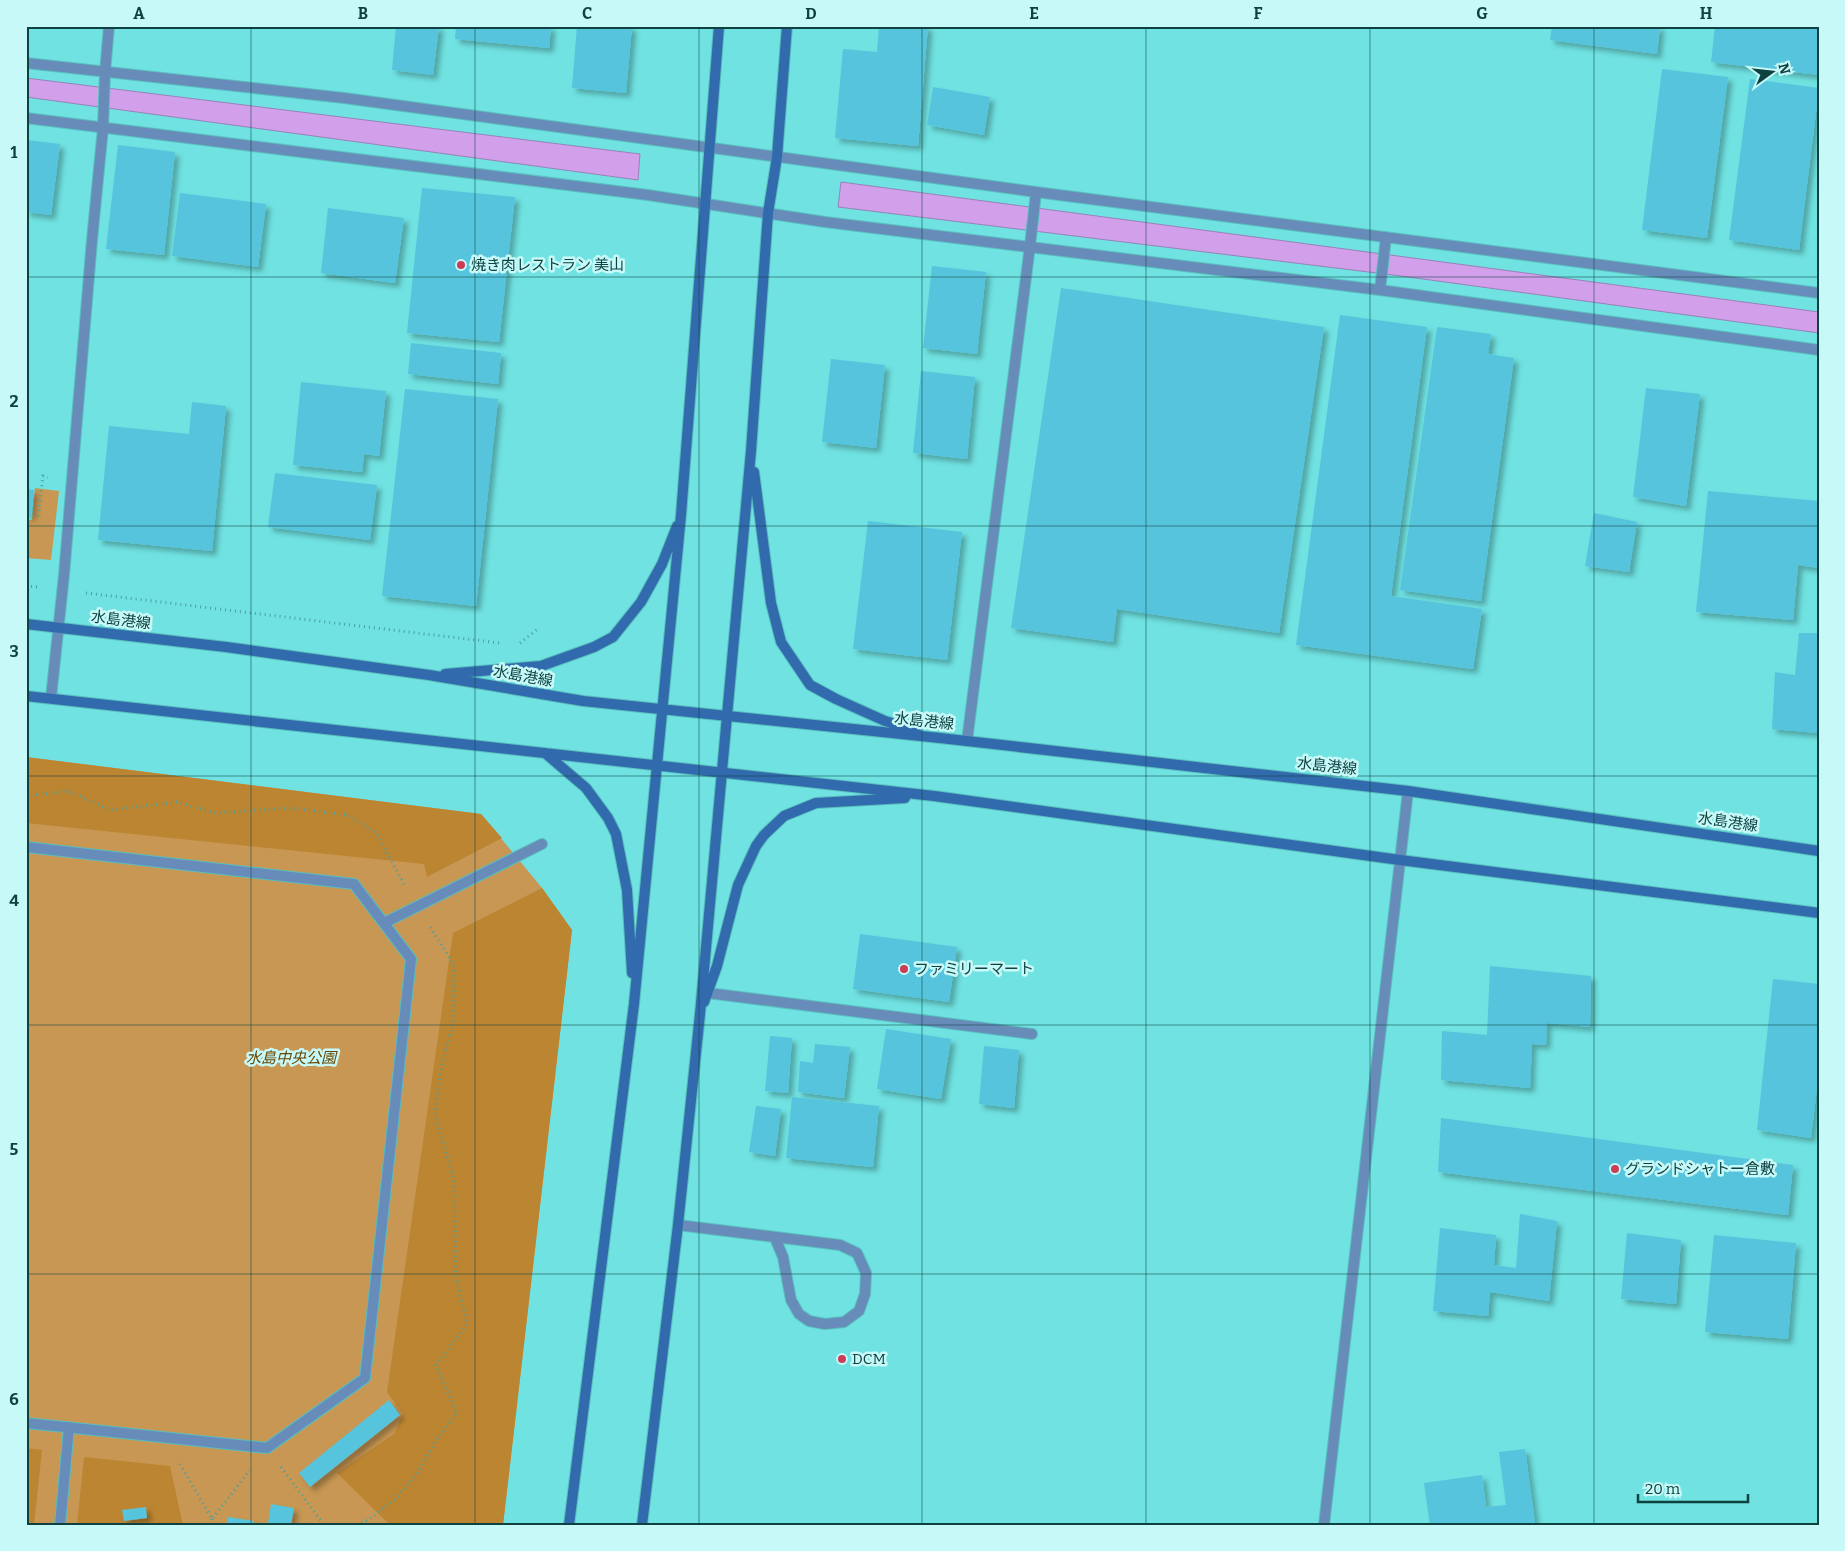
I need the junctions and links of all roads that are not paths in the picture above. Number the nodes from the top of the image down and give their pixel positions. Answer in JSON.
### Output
{"nodes":[{"id":1,"x":109,"y":26,"type":"edge"},
{"id":2,"x":719,"y":26,"type":"edge"},
{"id":3,"x":787,"y":26,"type":"edge"},
{"id":4,"x":26,"y":63,"type":"edge"},
{"id":5,"x":105,"y":72,"type":"junction"},
{"id":6,"x":26,"y":118,"type":"edge"},
{"id":7,"x":103,"y":128,"type":"junction"},
{"id":8,"x":710,"y":148,"type":"junction"},
{"id":9,"x":777,"y":157,"type":"junction"},
{"id":10,"x":1036,"y":192,"type":"junction"},
{"id":11,"x":705,"y":204,"type":"junction"},
{"id":12,"x":768,"y":213,"type":"junction"},
{"id":13,"x":1386,"y":237,"type":"junction"},
{"id":14,"x":1030,"y":246,"type":"junction"},
{"id":15,"x":1380,"y":290,"type":"junction"},
{"id":16,"x":1819,"y":293,"type":"edge"},
{"id":17,"x":1819,"y":350,"type":"edge"},
{"id":18,"x":751,"y":451,"type":"junction"},
{"id":19,"x":682,"y":515,"type":"junction"},
{"id":20,"x":26,"y":624,"type":"edge"},
{"id":21,"x":59,"y":628,"type":"junction"},
{"id":22,"x":429,"y":675,"type":"junction"},
{"id":23,"x":26,"y":696,"type":"edge"},
{"id":24,"x":51,"y":698,"type":"junction"},
{"id":25,"x":662,"y":709,"type":"junction"},
{"id":26,"x":727,"y":716,"type":"junction"},
{"id":27,"x":940,"y":738,"type":"junction"},
{"id":28,"x":967,"y":741,"type":"junction"},
{"id":29,"x":545,"y":753,"type":"junction"},
{"id":30,"x":657,"y":766,"type":"junction"},
{"id":31,"x":722,"y":772,"type":"junction"},
{"id":32,"x":1408,"y":790,"type":"junction"},
{"id":33,"x":934,"y":796,"type":"junction"},
{"id":34,"x":542,"y":844,"type":"dead end"},
{"id":35,"x":26,"y":846,"type":"edge"},
{"id":36,"x":1819,"y":851,"type":"edge"},
{"id":37,"x":1400,"y":860,"type":"junction"},
{"id":38,"x":1819,"y":913,"type":"edge"},
{"id":39,"x":384,"y":923,"type":"junction"},
{"id":40,"x":708,"y":993,"type":"junction"},
{"id":41,"x":634,"y":1004,"type":"junction"},
{"id":42,"x":700,"y":1014,"type":"junction"},
{"id":43,"x":1032,"y":1034,"type":"dead end"},
{"id":44,"x":678,"y":1225,"type":"junction"},
{"id":45,"x":776,"y":1238,"type":"junction"},
{"id":46,"x":26,"y":1423,"type":"edge"},
{"id":47,"x":69,"y":1427,"type":"junction"},
{"id":48,"x":60,"y":1525,"type":"edge"},
{"id":49,"x":569,"y":1525,"type":"edge"},
{"id":50,"x":642,"y":1525,"type":"edge"},
{"id":51,"x":1324,"y":1525,"type":"edge"}],
"edges":[{"from":1,"to":5,"type":"street"},
{"from":2,"to":8,"type":"street"},
{"from":3,"to":9,"type":"street"},
{"from":4,"to":5,"type":"street"},
{"from":5,"to":7,"type":"street"},
{"from":5,"to":8,"type":"street"},
{"from":6,"to":7,"type":"street"},
{"from":7,"to":11,"type":"street"},
{"from":7,"to":21,"type":"street"},
{"from":8,"to":9,"type":"street"},
{"from":8,"to":11,"type":"street"},
{"from":9,"to":10,"type":"street"},
{"from":9,"to":12,"type":"street"},
{"from":10,"to":13,"type":"street"},
{"from":10,"to":14,"type":"street"},
{"from":11,"to":12,"type":"street"},
{"from":11,"to":19,"type":"street"},
{"from":12,"to":14,"type":"street"},
{"from":12,"to":18,"type":"street"},
{"from":13,"to":15,"type":"street"},
{"from":13,"to":16,"type":"street"},
{"from":14,"to":15,"type":"street"},
{"from":14,"to":28,"type":"street"},
{"from":15,"to":17,"type":"street"},
{"from":18,"to":26,"type":"street"},
{"from":18,"to":27,"type":"street"},
{"from":19,"to":22,"type":"street"},
{"from":19,"to":25,"type":"street"},
{"from":20,"to":21,"type":"street","name":"水島港線"},
{"from":21,"to":22,"type":"street","name":"水島港線"},
{"from":21,"to":24,"type":"street"},
{"from":22,"to":25,"type":"street","name":"水島港線"},
{"from":23,"to":24,"type":"street"},
{"from":24,"to":29,"type":"street"},
{"from":25,"to":26,"type":"street","name":"水島港線"},
{"from":25,"to":30,"type":"street"},
{"from":26,"to":27,"type":"street","name":"水島港線"},
{"from":26,"to":31,"type":"street"},
{"from":27,"to":28,"type":"street","name":"水島港線"},
{"from":28,"to":32,"type":"street","name":"水島港線"},
{"from":29,"to":30,"type":"street"},
{"from":29,"to":41,"type":"street"},
{"from":30,"to":31,"type":"street"},
{"from":30,"to":41,"type":"street"},
{"from":31,"to":33,"type":"street"},
{"from":31,"to":42,"type":"street"},
{"from":32,"to":36,"type":"street","name":"水島港線"},
{"from":32,"to":37,"type":"street"},
{"from":33,"to":37,"type":"street"},
{"from":33,"to":40,"type":"street"},
{"from":34,"to":39,"type":"street"},
{"from":35,"to":39,"type":"street"},
{"from":37,"to":38,"type":"street"},
{"from":37,"to":51,"type":"street"},
{"from":39,"to":47,"type":"street"},
{"from":40,"to":42,"type":"street"},
{"from":40,"to":43,"type":"street"},
{"from":41,"to":49,"type":"street"},
{"from":42,"to":44,"type":"street"},
{"from":44,"to":45,"type":"street"},
{"from":44,"to":50,"type":"street"},
{"from":45,"to":45,"type":"street"},
{"from":46,"to":47,"type":"street"},
{"from":47,"to":48,"type":"street"}]}
